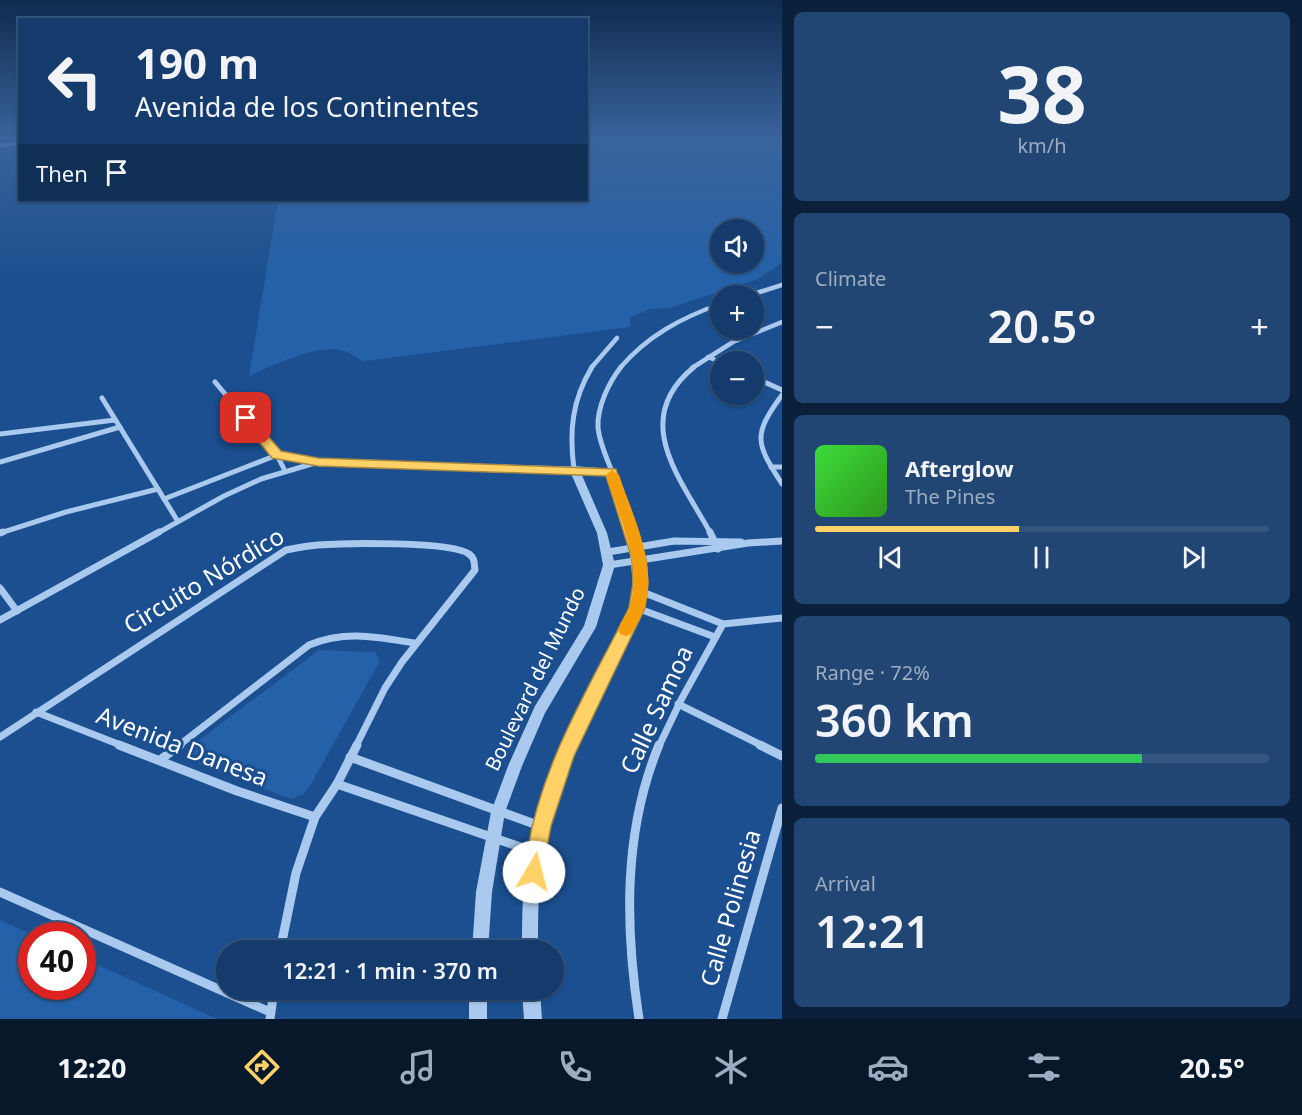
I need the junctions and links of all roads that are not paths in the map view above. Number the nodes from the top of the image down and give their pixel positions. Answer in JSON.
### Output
{"nodes":[{"id":1,"x":782,"y":285,"type":"edge"},
{"id":2,"x":764,"y":291,"type":"edge"},
{"id":3,"x":710,"y":308,"type":"edge"},
{"id":4,"x":782,"y":322,"type":"edge"},
{"id":5,"x":617,"y":338,"type":"dead end"},
{"id":6,"x":708,"y":357,"type":"joint"},
{"id":7,"x":215,"y":382,"type":"dead end"},
{"id":8,"x":764,"y":382,"type":"edge"},
{"id":9,"x":782,"y":390,"type":"edge"},
{"id":10,"x":782,"y":395,"type":"edge"},
{"id":11,"x":102,"y":398,"type":"dead end"},
{"id":12,"x":782,"y":405,"type":"edge"},
{"id":13,"x":773,"y":406,"type":"junction"},
{"id":14,"x":115,"y":420,"type":"junction"},
{"id":15,"x":120,"y":427,"type":"junction"},
{"id":16,"x":0,"y":434,"type":"edge"},
{"id":17,"x":277,"y":455,"type":"junction"},
{"id":18,"x":0,"y":462,"type":"edge"},
{"id":19,"x":318,"y":462,"type":"junction"},
{"id":20,"x":782,"y":467,"type":"edge"},
{"id":21,"x":771,"y":468,"type":"junction"},
{"id":22,"x":574,"y":469,"type":"junction"},
{"id":23,"x":285,"y":471,"type":"junction"},
{"id":24,"x":612,"y":472,"type":"junction"},
{"id":25,"x":782,"y":484,"type":"edge"},
{"id":26,"x":158,"y":489,"type":"junction"},
{"id":27,"x":164,"y":499,"type":"junction"},
{"id":28,"x":177,"y":520,"type":"junction"},
{"id":29,"x":0,"y":533,"type":"edge"},
{"id":30,"x":713,"y":538,"type":"junction"},
{"id":31,"x":782,"y":541,"type":"edge"},
{"id":32,"x":748,"y":543,"type":"junction"},
{"id":33,"x":718,"y":549,"type":"junction"},
{"id":34,"x":638,"y":552,"type":"junction"},
{"id":35,"x":609,"y":558,"type":"junction"},
{"id":36,"x":0,"y":588,"type":"edge"},
{"id":37,"x":640,"y":591,"type":"junction"},
{"id":38,"x":637,"y":608,"type":"junction"},
{"id":39,"x":17,"y":611,"type":"junction"},
{"id":40,"x":782,"y":618,"type":"edge"},
{"id":41,"x":0,"y":620,"type":"edge"},
{"id":42,"x":723,"y":624,"type":"junction"},
{"id":43,"x":716,"y":637,"type":"junction"},
{"id":44,"x":414,"y":643,"type":"junction"},
{"id":45,"x":678,"y":705,"type":"junction"},
{"id":46,"x":36,"y":712,"type":"junction"},
{"id":47,"x":0,"y":737,"type":"edge"},
{"id":48,"x":782,"y":756,"type":"edge"},
{"id":49,"x":350,"y":757,"type":"junction"},
{"id":50,"x":160,"y":760,"type":"junction"},
{"id":51,"x":337,"y":784,"type":"junction"},
{"id":52,"x":782,"y":808,"type":"edge"},
{"id":53,"x":498,"y":812,"type":"junction"},
{"id":54,"x":315,"y":817,"type":"junction"},
{"id":55,"x":541,"y":826,"type":"junction"},
{"id":56,"x":492,"y":836,"type":"junction"},
{"id":57,"x":536,"y":853,"type":"junction"},
{"id":58,"x":0,"y":892,"type":"edge"},
{"id":59,"x":282,"y":940,"type":"edge"},
{"id":60,"x":481,"y":940,"type":"edge"},
{"id":61,"x":530,"y":940,"type":"edge"},
{"id":62,"x":272,"y":1000,"type":"edge"},
{"id":63,"x":478,"y":1000,"type":"edge"},
{"id":64,"x":532,"y":1000,"type":"edge"},
{"id":65,"x":270,"y":1015,"type":"edge"},
{"id":66,"x":478,"y":1019,"type":"edge"},
{"id":67,"x":533,"y":1019,"type":"edge"},
{"id":68,"x":639,"y":1019,"type":"edge"},
{"id":69,"x":722,"y":1019,"type":"edge"}],
"edges":[{"from":1,"to":2,"type":"street"},
{"from":3,"to":24,"type":"street"},
{"from":4,"to":6,"type":"street"},
{"from":5,"to":22,"type":"street"},
{"from":6,"to":30,"type":"street"},
{"from":7,"to":17,"type":"street"},
{"from":8,"to":9,"type":"street"},
{"from":10,"to":13,"type":"street"},
{"from":11,"to":14,"type":"street"},
{"from":12,"to":13,"type":"street"},
{"from":13,"to":21,"type":"street"},
{"from":14,"to":15,"type":"street"},
{"from":14,"to":16,"type":"street"},
{"from":15,"to":18,"type":"street"},
{"from":15,"to":26,"type":"street"},
{"from":17,"to":19,"type":"street"},
{"from":17,"to":23,"type":"street"},
{"from":17,"to":27,"type":"street"},
{"from":19,"to":22,"type":"street"},
{"from":19,"to":23,"type":"street"},
{"from":20,"to":21,"type":"street"},
{"from":21,"to":25,"type":"street"},
{"from":22,"to":24,"type":"street"},
{"from":22,"to":35,"type":"street"},
{"from":23,"to":28,"type":"street"},
{"from":24,"to":34,"type":"street"},
{"from":26,"to":27,"type":"street"},
{"from":26,"to":29,"type":"street"},
{"from":27,"to":28,"type":"street"},
{"from":28,"to":39,"type":"street"},
{"from":30,"to":32,"type":"street"},
{"from":30,"to":33,"type":"street"},
{"from":30,"to":34,"type":"street"},
{"from":31,"to":32,"type":"street"},
{"from":32,"to":33,"type":"street"},
{"from":33,"to":34,"type":"street"},
{"from":34,"to":35,"type":"street"},
{"from":34,"to":35,"type":"street"},
{"from":34,"to":37,"type":"street"},
{"from":35,"to":53,"type":"street","name":"Boulevard del Mundo"},
{"from":36,"to":39,"type":"street"},
{"from":37,"to":38,"type":"street"},
{"from":37,"to":42,"type":"street"},
{"from":38,"to":43,"type":"street"},
{"from":38,"to":55,"type":"street"},
{"from":39,"to":41,"type":"street"},
{"from":40,"to":42,"type":"street"},
{"from":42,"to":43,"type":"street","name":"Calle Samoa"},
{"from":43,"to":45,"type":"street","name":"Calle Samoa"},
{"from":44,"to":46,"type":"street","name":"Circuito Nórdico"},
{"from":44,"to":49,"type":"street","name":"Circuito Nórdico"},
{"from":44,"to":50,"type":"street"},
{"from":45,"to":48,"type":"street"},
{"from":45,"to":68,"type":"street","name":"Calle Samoa"},
{"from":46,"to":47,"type":"street","name":"Circuito Nórdico"},
{"from":46,"to":50,"type":"street","name":"Avenida Danesa"},
{"from":49,"to":51,"type":"street","name":"Circuito Nórdico"},
{"from":49,"to":53,"type":"street"},
{"from":50,"to":54,"type":"street","name":"Avenida Danesa"},
{"from":51,"to":54,"type":"street","name":"Circuito Nórdico"},
{"from":51,"to":56,"type":"street"},
{"from":52,"to":69,"type":"street","name":"Calle Polinesia"},
{"from":53,"to":55,"type":"street"},
{"from":53,"to":56,"type":"street","name":"Boulevard del Mundo"},
{"from":54,"to":59,"type":"street","name":"Circuito Nórdico"},
{"from":55,"to":57,"type":"street"},
{"from":56,"to":57,"type":"street"},
{"from":56,"to":60,"type":"street","name":"Boulevard del Mundo"},
{"from":57,"to":61,"type":"street"},
{"from":58,"to":65,"type":"street"},
{"from":62,"to":65,"type":"street"},
{"from":63,"to":66,"type":"street"},
{"from":64,"to":67,"type":"street"}]}
